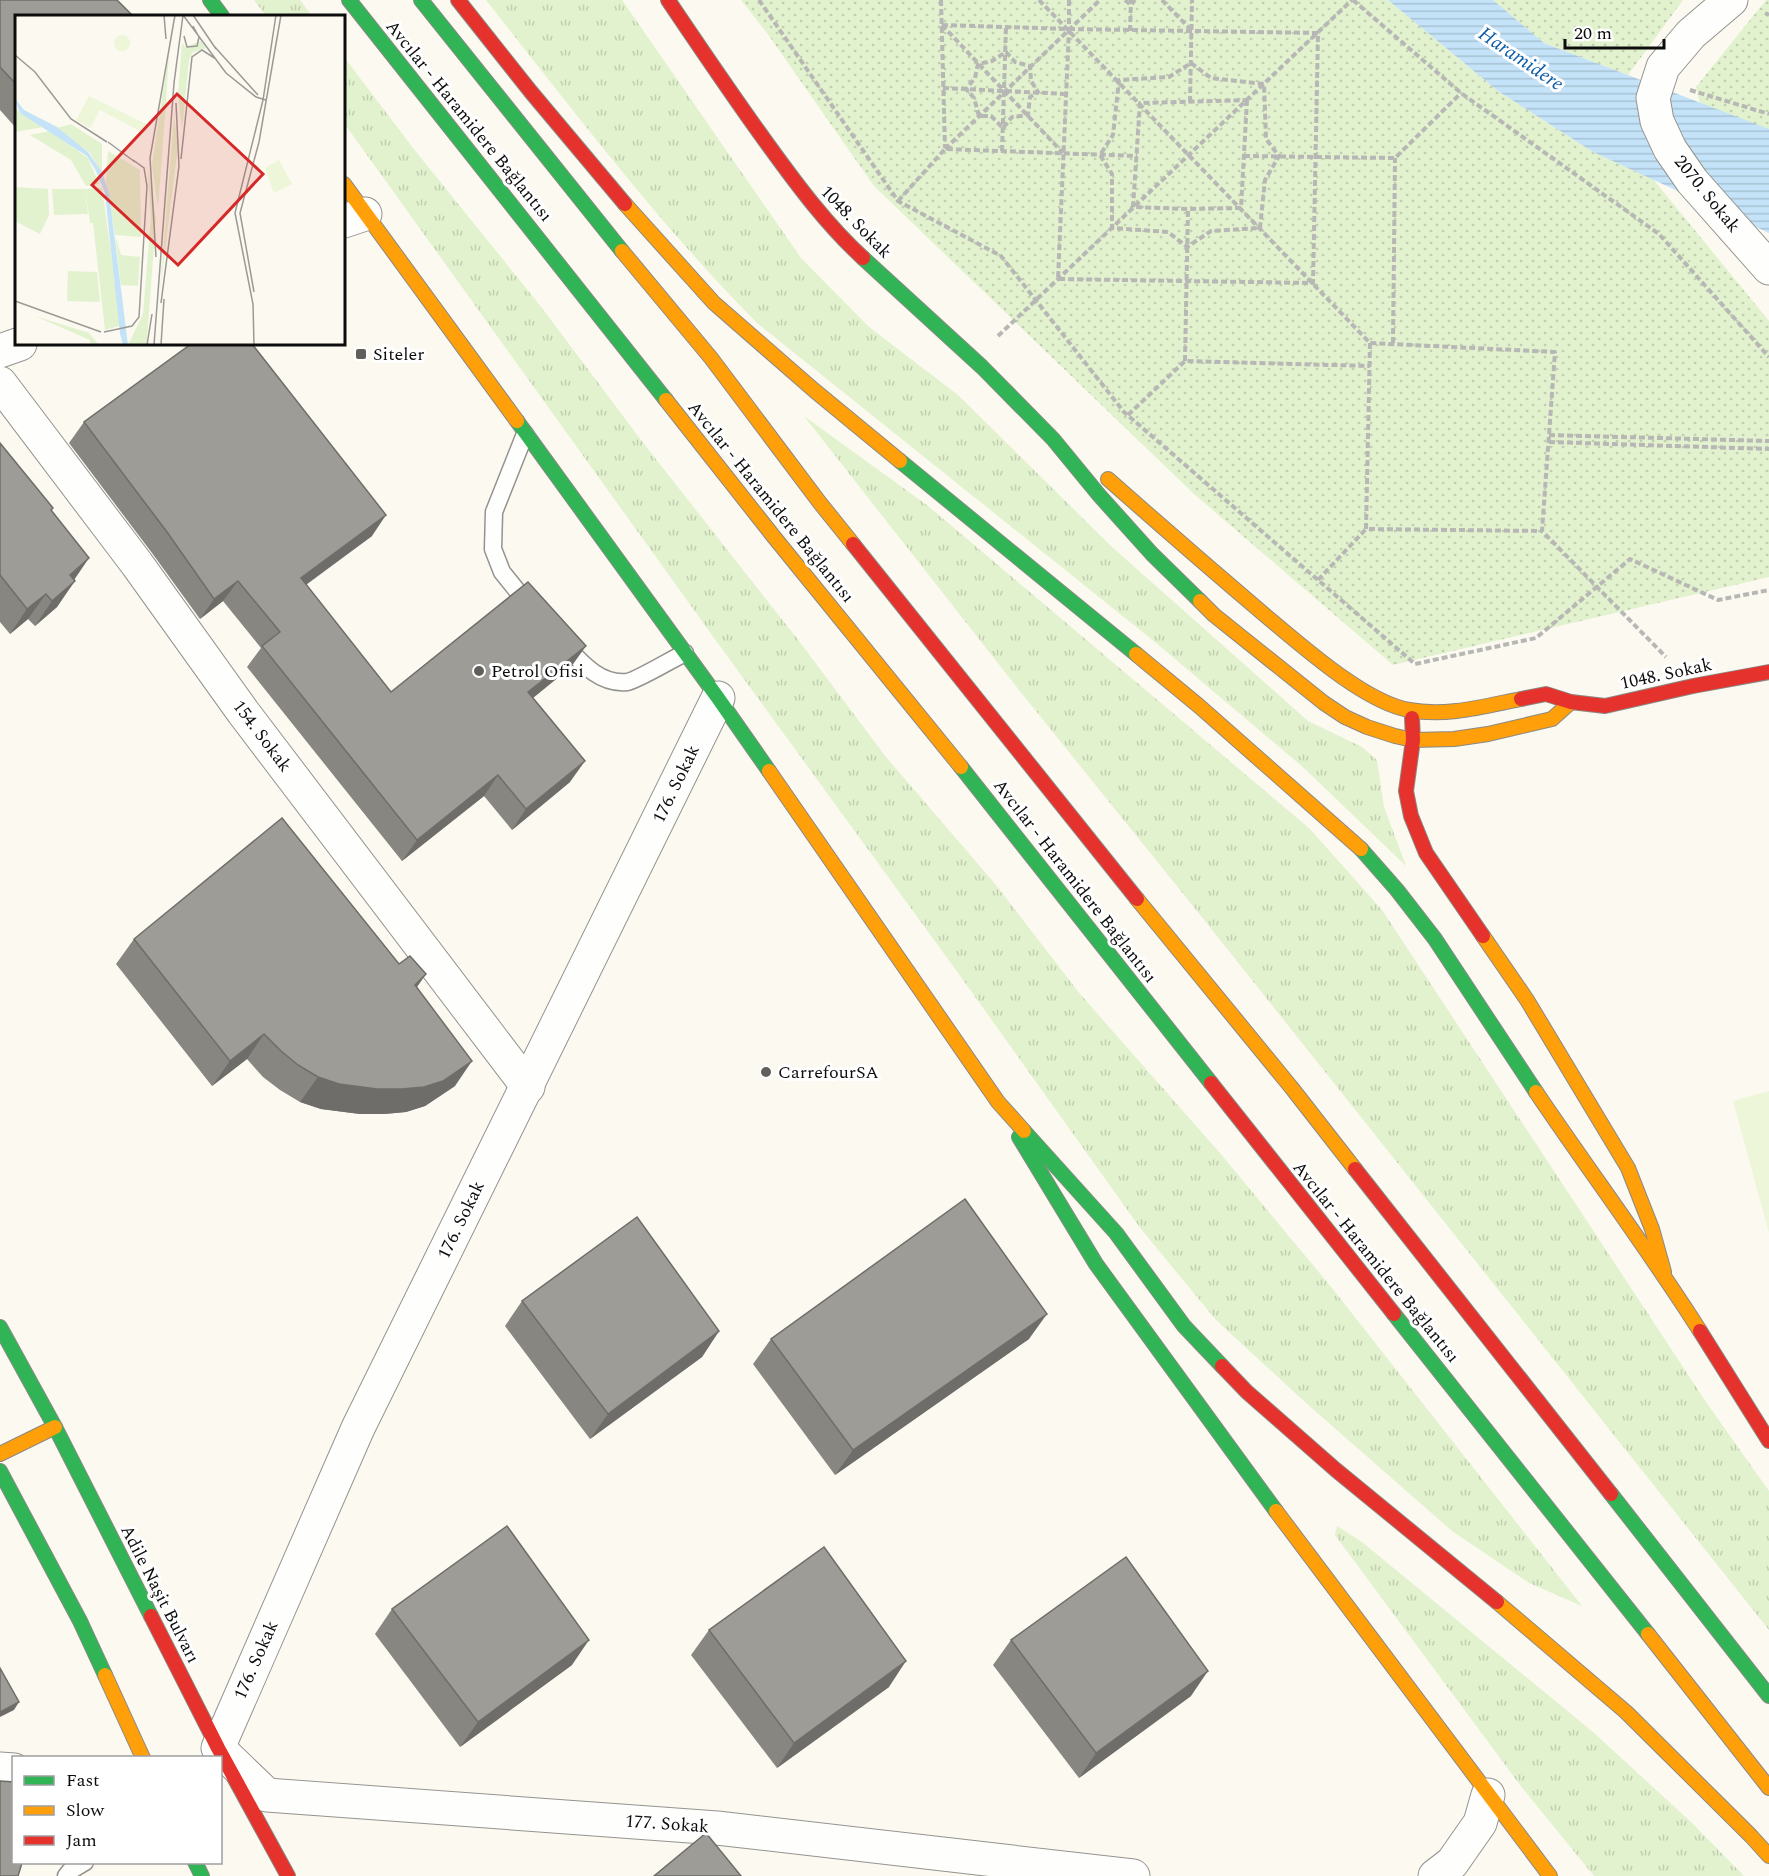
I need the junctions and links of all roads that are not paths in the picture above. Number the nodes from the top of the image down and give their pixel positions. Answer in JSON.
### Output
{"nodes":[{"id":1,"x":210,"y":0,"type":"edge"},
{"id":2,"x":349,"y":0,"type":"edge"},
{"id":3,"x":421,"y":0,"type":"edge"},
{"id":4,"x":458,"y":0,"type":"edge"},
{"id":5,"x":668,"y":0,"type":"edge"},
{"id":6,"x":1731,"y":0,"type":"edge"},
{"id":7,"x":221,"y":15,"type":"edge"},
{"id":8,"x":345,"y":187,"type":"edge"},
{"id":9,"x":354,"y":218,"type":"edge"},
{"id":10,"x":1769,"y":268,"type":"edge"},
{"id":11,"x":17,"y":345,"type":"edge"},
{"id":12,"x":0,"y":351,"type":"edge"},
{"id":13,"x":0,"y":383,"type":"edge"},
{"id":14,"x":525,"y":434,"type":"junction"},
{"id":15,"x":1053,"y":439,"type":"junction"},
{"id":16,"x":539,"y":617,"type":"edge"},
{"id":17,"x":554,"y":634,"type":"edge"},
{"id":18,"x":685,"y":653,"type":"junction"},
{"id":19,"x":1769,"y":672,"type":"edge"},
{"id":20,"x":718,"y":698,"type":"junction"},
{"id":21,"x":1571,"y":702,"type":"junction"},
{"id":22,"x":1408,"y":710,"type":"junction"},
{"id":23,"x":1413,"y":740,"type":"junction"},
{"id":24,"x":528,"y":1087,"type":"junction"},
{"id":25,"x":998,"y":1102,"type":"junction"},
{"id":26,"x":1667,"y":1279,"type":"junction"},
{"id":27,"x":0,"y":1327,"type":"edge"},
{"id":28,"x":55,"y":1427,"type":"junction"},
{"id":29,"x":1769,"y":1441,"type":"edge"},
{"id":30,"x":0,"y":1454,"type":"edge"},
{"id":31,"x":0,"y":1471,"type":"edge"},
{"id":32,"x":1769,"y":1696,"type":"edge"},
{"id":33,"x":214,"y":1750,"type":"junction"},
{"id":34,"x":142,"y":1756,"type":"edge"},
{"id":35,"x":218,"y":1756,"type":"edge"},
{"id":36,"x":221,"y":1756,"type":"edge"},
{"id":37,"x":222,"y":1757,"type":"edge"},
{"id":38,"x":222,"y":1764,"type":"edge"},
{"id":39,"x":1769,"y":1788,"type":"edge"},
{"id":40,"x":1488,"y":1795,"type":"junction"},
{"id":41,"x":1769,"y":1857,"type":"edge"},
{"id":42,"x":83,"y":1864,"type":"edge"},
{"id":43,"x":66,"y":1876,"type":"edge"},
{"id":44,"x":288,"y":1876,"type":"edge"},
{"id":45,"x":1133,"y":1876,"type":"edge"},
{"id":46,"x":1435,"y":1876,"type":"edge"},
{"id":47,"x":1550,"y":1876,"type":"edge"}],
"edges":[{"from":1,"to":7,"type":"main road"},
{"from":2,"to":39,"type":"main road","name":"Avcılar - Haramidere Bağlantısı"},
{"from":3,"to":32,"type":"main road","name":"Avcılar - Haramidere Bağlantısı"},
{"from":4,"to":26,"type":"main road"},
{"from":5,"to":15,"type":"main road","name":"1048. Sokak"},
{"from":6,"to":10,"type":"street","name":"2070. Sokak"},
{"from":8,"to":9,"type":"main road"},
{"from":9,"to":14,"type":"main road"},
{"from":11,"to":12,"type":"street"},
{"from":13,"to":24,"type":"street","name":"154. Sokak"},
{"from":14,"to":16,"type":"lane"},
{"from":14,"to":18,"type":"main road"},
{"from":15,"to":22,"type":"main road","name":"1048. Sokak"},
{"from":15,"to":23,"type":"main road"},
{"from":17,"to":18,"type":"lane"},
{"from":18,"to":20,"type":"main road"},
{"from":19,"to":21,"type":"main road","name":"1048. Sokak"},
{"from":20,"to":24,"type":"street","name":"176. Sokak"},
{"from":20,"to":25,"type":"main road"},
{"from":21,"to":22,"type":"main road","name":"1048. Sokak"},
{"from":21,"to":23,"type":"main road"},
{"from":22,"to":23,"type":"main road"},
{"from":23,"to":26,"type":"main road"},
{"from":24,"to":33,"type":"street","name":"176. Sokak"},
{"from":25,"to":40,"type":"main road"},
{"from":25,"to":41,"type":"main road"},
{"from":26,"to":29,"type":"main road"},
{"from":27,"to":28,"type":"main road","name":"Adile Naşit Bulvarı"},
{"from":28,"to":30,"type":"main road"},
{"from":28,"to":33,"type":"main road","name":"Adile Naşit Bulvarı"},
{"from":31,"to":34,"type":"main road"},
{"from":33,"to":35,"type":"main road","name":"Adile Naşit Bulvarı"},
{"from":33,"to":36,"type":"street","name":"177. Sokak"},
{"from":37,"to":45,"type":"street","name":"177. Sokak"},
{"from":38,"to":44,"type":"main road","name":"Adile Naşit Bulvarı"},
{"from":40,"to":46,"type":"street"},
{"from":40,"to":47,"type":"main road"},
{"from":42,"to":43,"type":"lane"}]}
